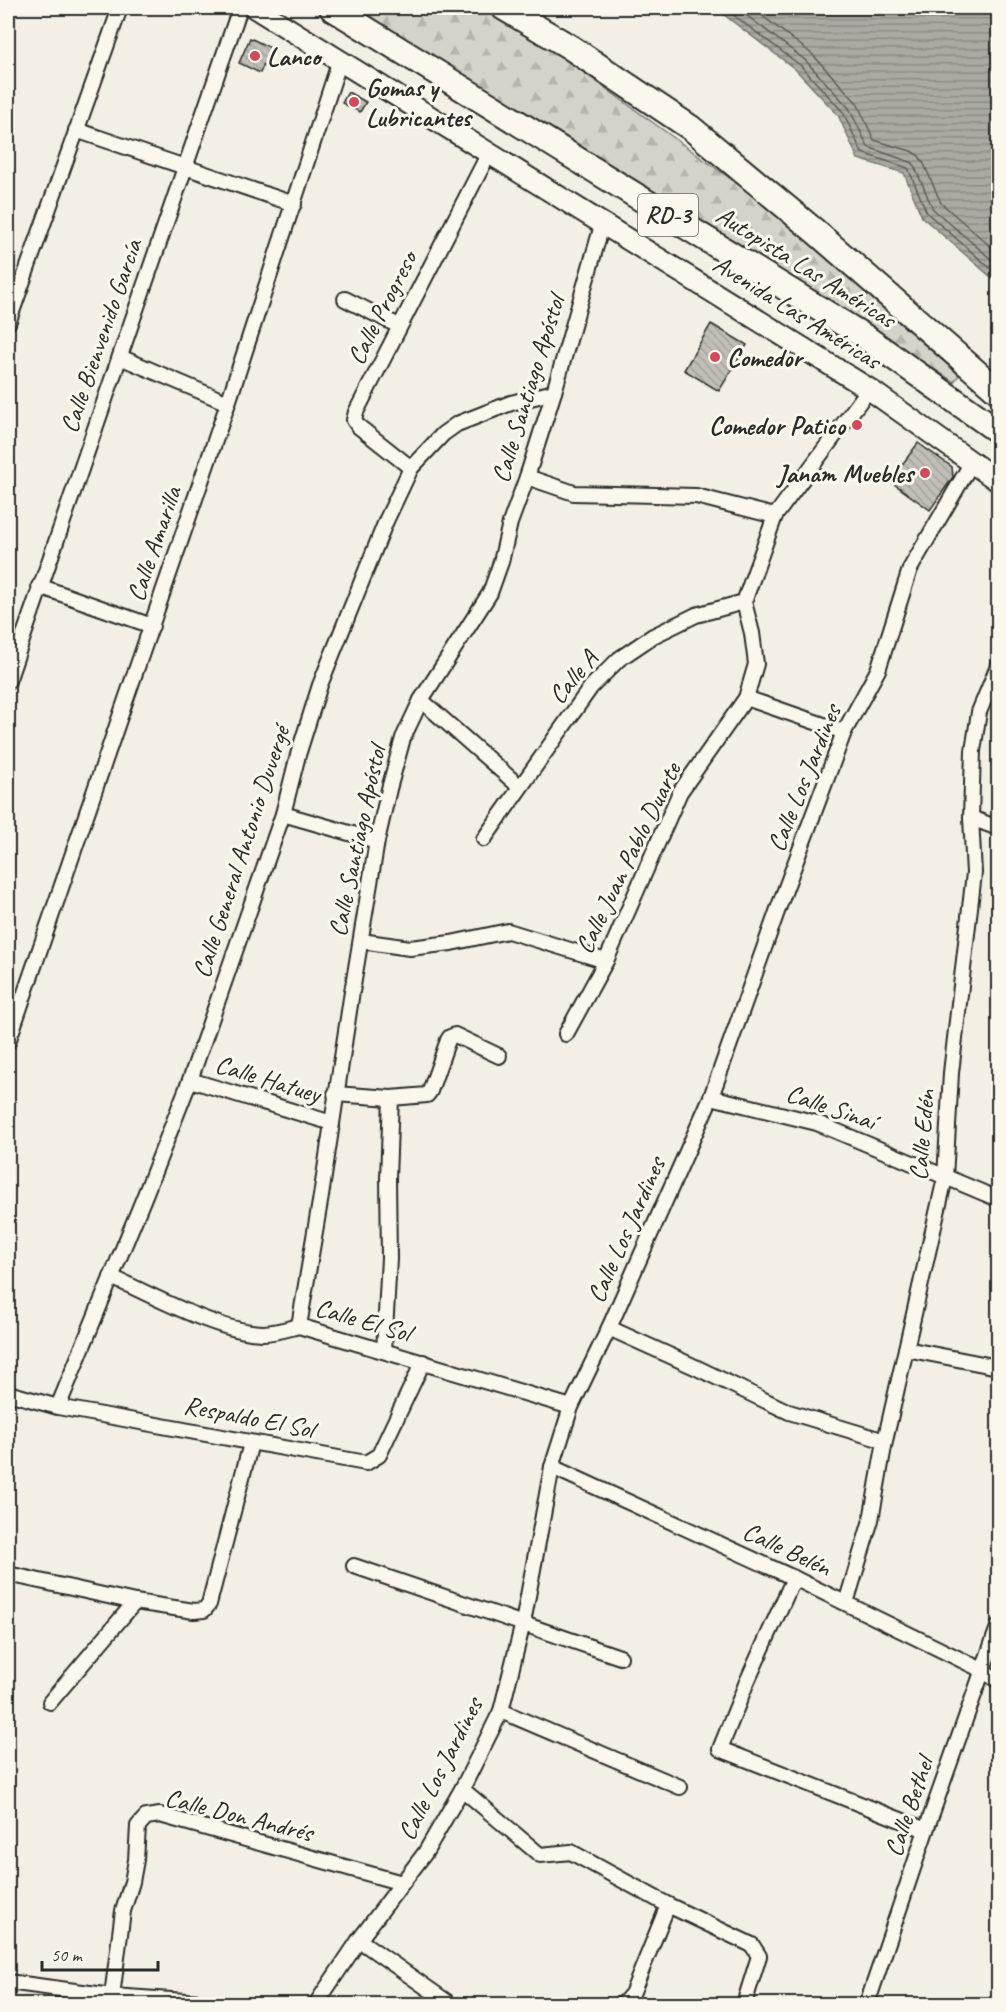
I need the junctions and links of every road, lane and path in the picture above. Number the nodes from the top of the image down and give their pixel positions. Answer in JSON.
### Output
{"nodes":[{"id":1,"x":120,"y":8,"type":"edge"},
{"id":2,"x":240,"y":8,"type":"edge"},
{"id":3,"x":255,"y":8,"type":"edge"},
{"id":4,"x":332,"y":8,"type":"edge"},
{"id":5,"x":504,"y":8,"type":"edge"},
{"id":6,"x":340,"y":60,"type":"junction"},
{"id":7,"x":76,"y":130,"type":"junction"},
{"id":8,"x":489,"y":153,"type":"junction"},
{"id":9,"x":185,"y":167,"type":"junction"},
{"id":10,"x":294,"y":204,"type":"junction"},
{"id":11,"x":603,"y":222,"type":"junction"},
{"id":12,"x":345,"y":299,"type":"dead end"},
{"id":13,"x":8,"y":323,"type":"edge"},
{"id":14,"x":399,"y":326,"type":"junction"},
{"id":15,"x":120,"y":357,"type":"junction"},
{"id":16,"x":869,"y":389,"type":"junction"},
{"id":17,"x":999,"y":391,"type":"edge"},
{"id":18,"x":554,"y":392,"type":"junction"},
{"id":19,"x":228,"y":403,"type":"junction"},
{"id":20,"x":999,"y":431,"type":"edge"},
{"id":21,"x":972,"y":462,"type":"junction"},
{"id":22,"x":411,"y":468,"type":"junction"},
{"id":23,"x":527,"y":477,"type":"junction"},
{"id":24,"x":999,"y":482,"type":"edge"},
{"id":25,"x":775,"y":516,"type":"junction"},
{"id":26,"x":39,"y":586,"type":"junction"},
{"id":27,"x":744,"y":602,"type":"junction"},
{"id":28,"x":152,"y":626,"type":"junction"},
{"id":29,"x":999,"y":666,"type":"edge"},
{"id":30,"x":8,"y":681,"type":"edge"},
{"id":31,"x":746,"y":698,"type":"junction"},
{"id":32,"x":421,"y":700,"type":"junction"},
{"id":33,"x":844,"y":732,"type":"junction"},
{"id":34,"x":520,"y":787,"type":"junction"},
{"id":35,"x":283,"y":814,"type":"junction"},
{"id":36,"x":971,"y":818,"type":"junction"},
{"id":37,"x":999,"y":828,"type":"edge"},
{"id":38,"x":484,"y":839,"type":"dead end"},
{"id":39,"x":377,"y":841,"type":"junction"},
{"id":40,"x":360,"y":941,"type":"junction"},
{"id":41,"x":606,"y":962,"type":"junction"},
{"id":42,"x":566,"y":1034,"type":"dead end"},
{"id":43,"x":8,"y":1042,"type":"edge"},
{"id":44,"x":499,"y":1056,"type":"dead end"},
{"id":45,"x":190,"y":1080,"type":"junction"},
{"id":46,"x":335,"y":1094,"type":"junction"},
{"id":47,"x":711,"y":1097,"type":"junction"},
{"id":48,"x":391,"y":1098,"type":"junction"},
{"id":49,"x":332,"y":1123,"type":"junction"},
{"id":50,"x":945,"y":1178,"type":"junction"},
{"id":51,"x":999,"y":1199,"type":"edge"},
{"id":52,"x":111,"y":1277,"type":"junction"},
{"id":53,"x":299,"y":1326,"type":"junction"},
{"id":54,"x":609,"y":1328,"type":"junction"},
{"id":55,"x":906,"y":1349,"type":"junction"},
{"id":56,"x":384,"y":1351,"type":"junction"},
{"id":57,"x":423,"y":1362,"type":"junction"},
{"id":58,"x":999,"y":1367,"type":"edge"},
{"id":59,"x":8,"y":1393,"type":"edge"},
{"id":60,"x":58,"y":1407,"type":"junction"},
{"id":61,"x":572,"y":1407,"type":"junction"},
{"id":62,"x":885,"y":1441,"type":"junction"},
{"id":63,"x":251,"y":1443,"type":"junction"},
{"id":64,"x":552,"y":1467,"type":"junction"},
{"id":65,"x":354,"y":1566,"type":"dead end"},
{"id":66,"x":8,"y":1574,"type":"edge"},
{"id":67,"x":795,"y":1578,"type":"junction"},
{"id":68,"x":135,"y":1602,"type":"junction"},
{"id":69,"x":846,"y":1603,"type":"junction"},
{"id":70,"x":523,"y":1623,"type":"junction"},
{"id":71,"x":999,"y":1627,"type":"edge"},
{"id":72,"x":620,"y":1657,"type":"dead end"},
{"id":73,"x":984,"y":1671,"type":"junction"},
{"id":74,"x":999,"y":1681,"type":"edge"},
{"id":75,"x":50,"y":1702,"type":"dead end"},
{"id":76,"x":501,"y":1712,"type":"junction"},
{"id":77,"x":680,"y":1787,"type":"dead end"},
{"id":78,"x":462,"y":1789,"type":"junction"},
{"id":79,"x":926,"y":1830,"type":"junction"},
{"id":80,"x":402,"y":1883,"type":"junction"},
{"id":81,"x":668,"y":1905,"type":"junction"},
{"id":82,"x":359,"y":1940,"type":"junction"},
{"id":83,"x":8,"y":1982,"type":"edge"},
{"id":84,"x":110,"y":2000,"type":"edge"},
{"id":85,"x":206,"y":2004,"type":"edge"},
{"id":86,"x":316,"y":2004,"type":"edge"},
{"id":87,"x":450,"y":2004,"type":"edge"},
{"id":88,"x":623,"y":2004,"type":"edge"},
{"id":89,"x":744,"y":2004,"type":"edge"},
{"id":90,"x":867,"y":2004,"type":"edge"}],
"edges":[{"from":1,"to":7,"type":"street"},
{"from":2,"to":9,"type":"street","name":"Calle Bienvenido García"},
{"from":3,"to":6,"type":"main road","name":"Avenida Las Américas"},
{"from":4,"to":20,"type":"highway","name":"Autopista Las Américas","number":"RD-3"},
{"from":5,"to":17,"type":"highway","name":"Autopista Las Américas"},
{"from":6,"to":8,"type":"main road","name":"Avenida Las Américas"},
{"from":6,"to":10,"type":"street","name":"Calle Amarilla"},
{"from":7,"to":9,"type":"street"},
{"from":7,"to":13,"type":"street"},
{"from":8,"to":11,"type":"main road","name":"Avenida Las Américas"},
{"from":8,"to":14,"type":"street","name":"Calle Progreso"},
{"from":9,"to":10,"type":"street"},
{"from":9,"to":15,"type":"street","name":"Calle Bienvenido García"},
{"from":10,"to":19,"type":"street","name":"Calle Amarilla"},
{"from":11,"to":16,"type":"main road","name":"Avenida Las Américas"},
{"from":11,"to":18,"type":"street","name":"Calle Santiago Apóstol"},
{"from":12,"to":14,"type":"street"},
{"from":14,"to":22,"type":"street","name":"Calle Progreso"},
{"from":15,"to":19,"type":"street"},
{"from":15,"to":26,"type":"street","name":"Calle Bienvenido García"},
{"from":16,"to":21,"type":"main road","name":"Avenida Las Américas"},
{"from":16,"to":25,"type":"street"},
{"from":18,"to":22,"type":"street","name":"Calle General Antonio Duvergé"},
{"from":18,"to":23,"type":"street","name":"Calle Santiago Apóstol"},
{"from":19,"to":28,"type":"street","name":"Calle Amarilla"},
{"from":21,"to":24,"type":"main road","name":"Avenida Las Américas"},
{"from":21,"to":33,"type":"street","name":"Calle Los Jardines"},
{"from":22,"to":35,"type":"street","name":"Calle General Antonio Duvergé"},
{"from":23,"to":25,"type":"street"},
{"from":23,"to":32,"type":"street","name":"Calle Santiago Apóstol"},
{"from":25,"to":27,"type":"street"},
{"from":26,"to":28,"type":"street"},
{"from":26,"to":30,"type":"street","name":"Calle Bienvenido García"},
{"from":27,"to":31,"type":"street","name":"Calle Juan Pablo Duarte"},
{"from":27,"to":34,"type":"street","name":"Calle A"},
{"from":28,"to":43,"type":"street","name":"Calle Amarilla"},
{"from":29,"to":36,"type":"street","name":"Calle Edén"},
{"from":31,"to":33,"type":"street"},
{"from":31,"to":41,"type":"street","name":"Calle Juan Pablo Duarte"},
{"from":32,"to":34,"type":"street"},
{"from":32,"to":39,"type":"street","name":"Calle Santiago Apóstol"},
{"from":33,"to":47,"type":"street","name":"Calle Los Jardines"},
{"from":34,"to":38,"type":"street","name":"Calle A"},
{"from":35,"to":39,"type":"street"},
{"from":35,"to":45,"type":"street","name":"Calle General Antonio Duvergé"},
{"from":36,"to":37,"type":"street"},
{"from":36,"to":50,"type":"street","name":"Calle Edén"},
{"from":39,"to":40,"type":"street","name":"Calle Santiago Apóstol"},
{"from":40,"to":41,"type":"street"},
{"from":40,"to":46,"type":"street","name":"Calle Santiago Apóstol"},
{"from":41,"to":42,"type":"street","name":"Calle Juan Pablo Duarte"},
{"from":44,"to":48,"type":"street"},
{"from":45,"to":49,"type":"street","name":"Calle Hatuey"},
{"from":45,"to":52,"type":"street","name":"Calle General Antonio Duvergé"},
{"from":46,"to":48,"type":"street"},
{"from":46,"to":49,"type":"street","name":"Calle Santiago Apóstol"},
{"from":47,"to":50,"type":"street","name":"Calle Sinaí"},
{"from":47,"to":54,"type":"street","name":"Calle Los Jardines"},
{"from":48,"to":56,"type":"street"},
{"from":49,"to":53,"type":"street","name":"Calle Santiago Apóstol"},
{"from":50,"to":51,"type":"street","name":"Calle Sinaí"},
{"from":50,"to":55,"type":"street","name":"Calle Edén"},
{"from":52,"to":53,"type":"street","name":"Calle El Sol"},
{"from":52,"to":60,"type":"street","name":"Calle General Antonio Duvergé"},
{"from":53,"to":56,"type":"street","name":"Calle El Sol"},
{"from":54,"to":61,"type":"street","name":"Calle Los Jardines"},
{"from":54,"to":62,"type":"street"},
{"from":55,"to":58,"type":"street"},
{"from":55,"to":62,"type":"street","name":"Calle Edén"},
{"from":56,"to":57,"type":"street","name":"Calle El Sol"},
{"from":57,"to":61,"type":"street","name":"Calle El Sol"},
{"from":57,"to":63,"type":"street","name":"Respaldo El Sol"},
{"from":59,"to":60,"type":"street","name":"Respaldo El Sol"},
{"from":60,"to":63,"type":"street","name":"Respaldo El Sol"},
{"from":61,"to":64,"type":"street","name":"Calle Los Jardines"},
{"from":62,"to":69,"type":"street","name":"Calle Edén"},
{"from":63,"to":68,"type":"street"},
{"from":64,"to":67,"type":"street","name":"Calle Belén"},
{"from":64,"to":70,"type":"street","name":"Calle Los Jardines"},
{"from":65,"to":70,"type":"street"},
{"from":66,"to":68,"type":"street"},
{"from":67,"to":69,"type":"street","name":"Calle Belén"},
{"from":67,"to":79,"type":"street"},
{"from":68,"to":75,"type":"street"},
{"from":69,"to":73,"type":"street","name":"Calle Belén"},
{"from":70,"to":72,"type":"street"},
{"from":70,"to":76,"type":"street","name":"Calle Los Jardines"},
{"from":71,"to":73,"type":"street","name":"Calle Bethel"},
{"from":73,"to":74,"type":"street","name":"Calle Belén"},
{"from":73,"to":79,"type":"street","name":"Calle Bethel"},
{"from":76,"to":77,"type":"street"},
{"from":76,"to":78,"type":"street","name":"Calle Los Jardines"},
{"from":78,"to":80,"type":"street","name":"Calle Los Jardines"},
{"from":78,"to":81,"type":"street"},
{"from":79,"to":90,"type":"street","name":"Calle Bethel"},
{"from":80,"to":82,"type":"street","name":"Calle Los Jardines"},
{"from":80,"to":84,"type":"street","name":"Calle Don Andrés"},
{"from":81,"to":88,"type":"street"},
{"from":81,"to":89,"type":"street"},
{"from":82,"to":86,"type":"street","name":"Calle Los Jardines"},
{"from":82,"to":87,"type":"street"},
{"from":83,"to":84,"type":"street"},
{"from":84,"to":85,"type":"street"}]}
